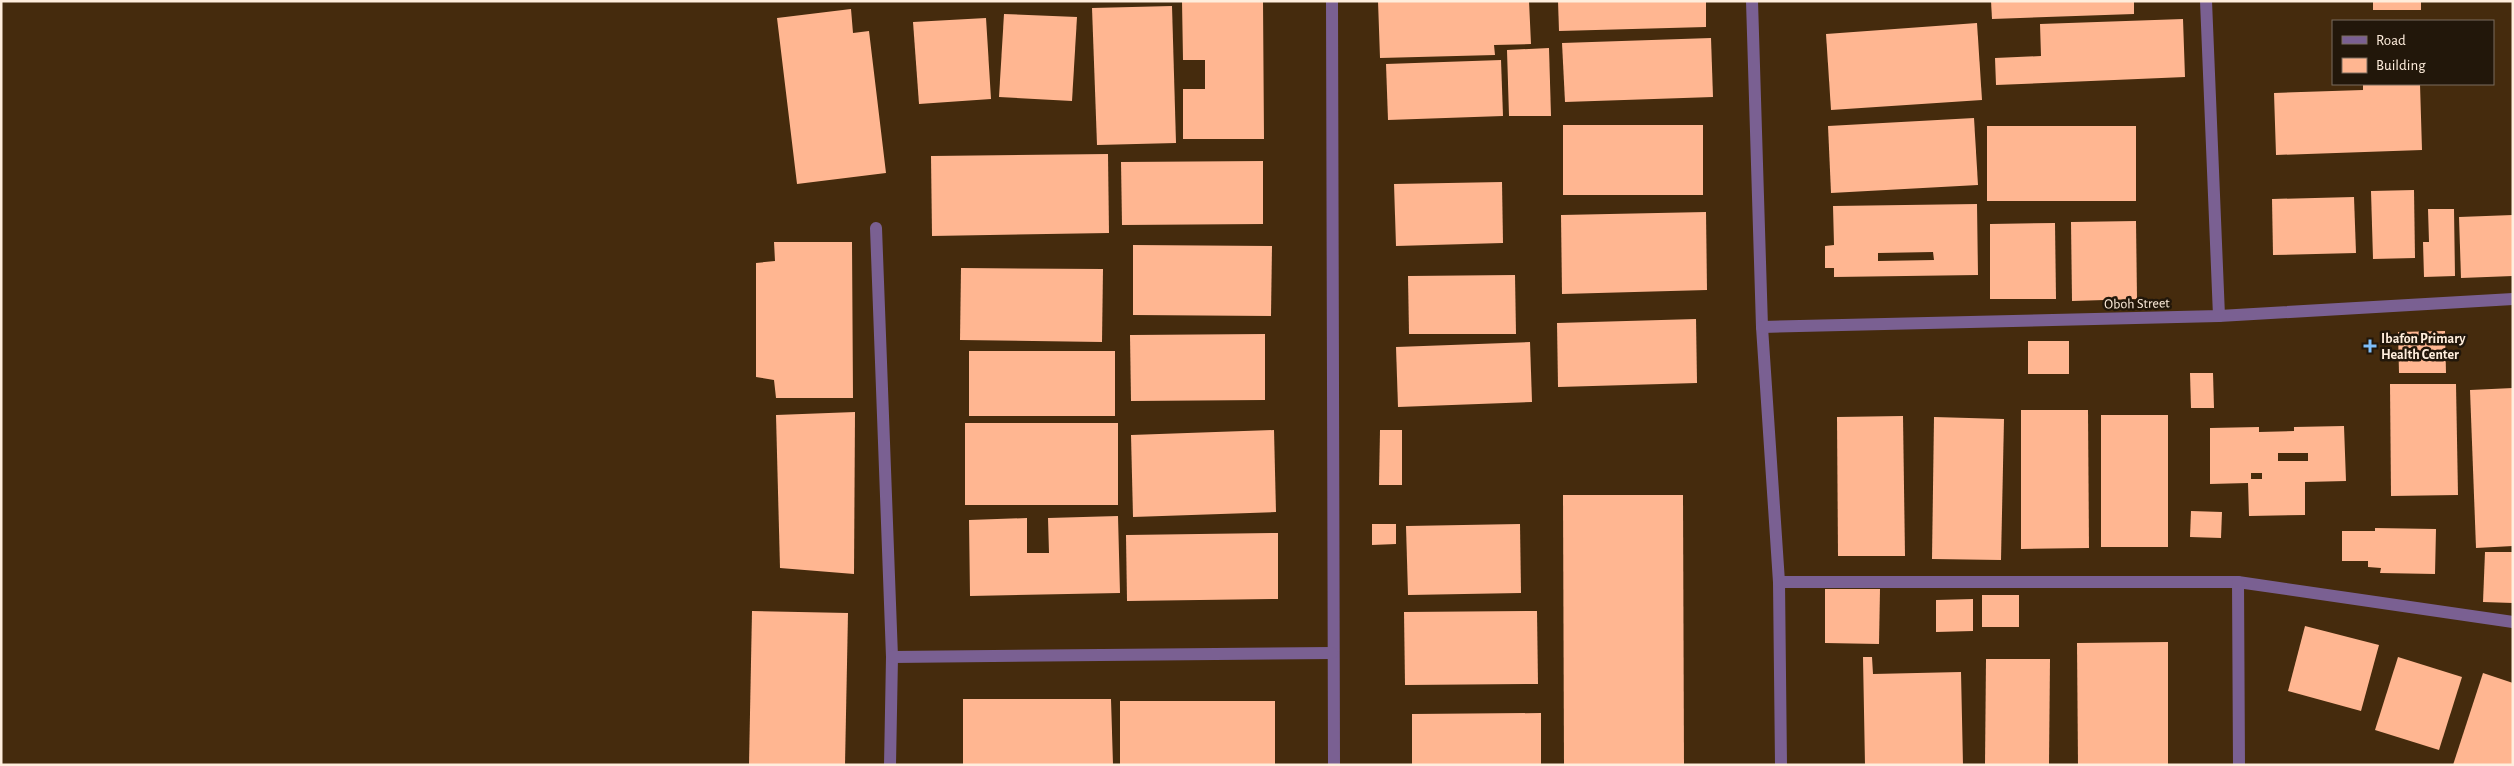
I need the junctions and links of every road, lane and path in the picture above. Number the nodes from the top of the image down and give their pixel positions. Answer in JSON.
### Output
{"nodes":[{"id":1,"x":1332,"y":1,"type":"edge"},
{"id":2,"x":1752,"y":1,"type":"edge"},
{"id":3,"x":2206,"y":1,"type":"edge"},
{"id":4,"x":876,"y":228,"type":"dead end"},
{"id":5,"x":2513,"y":299,"type":"edge"},
{"id":6,"x":2219,"y":316,"type":"junction"},
{"id":7,"x":1762,"y":326,"type":"junction"},
{"id":8,"x":1779,"y":582,"type":"junction"},
{"id":9,"x":2238,"y":582,"type":"junction"},
{"id":10,"x":2513,"y":622,"type":"edge"},
{"id":11,"x":1332,"y":653,"type":"junction"},
{"id":12,"x":892,"y":657,"type":"junction"},
{"id":13,"x":890,"y":765,"type":"edge"},
{"id":14,"x":1334,"y":765,"type":"edge"},
{"id":15,"x":1782,"y":765,"type":"edge"},
{"id":16,"x":2239,"y":765,"type":"edge"}],
"edges":[{"from":1,"to":11,"type":"street"},
{"from":2,"to":7,"type":"street"},
{"from":3,"to":6,"type":"street"},
{"from":4,"to":12,"type":"street"},
{"from":5,"to":6,"type":"street","name":"Oboh Street"},
{"from":6,"to":7,"type":"street","name":"Oboh Street"},
{"from":7,"to":8,"type":"street"},
{"from":8,"to":9,"type":"street"},
{"from":8,"to":15,"type":"street"},
{"from":9,"to":10,"type":"street"},
{"from":9,"to":16,"type":"street"},
{"from":11,"to":12,"type":"street"},
{"from":11,"to":14,"type":"street"},
{"from":12,"to":13,"type":"street"}]}
